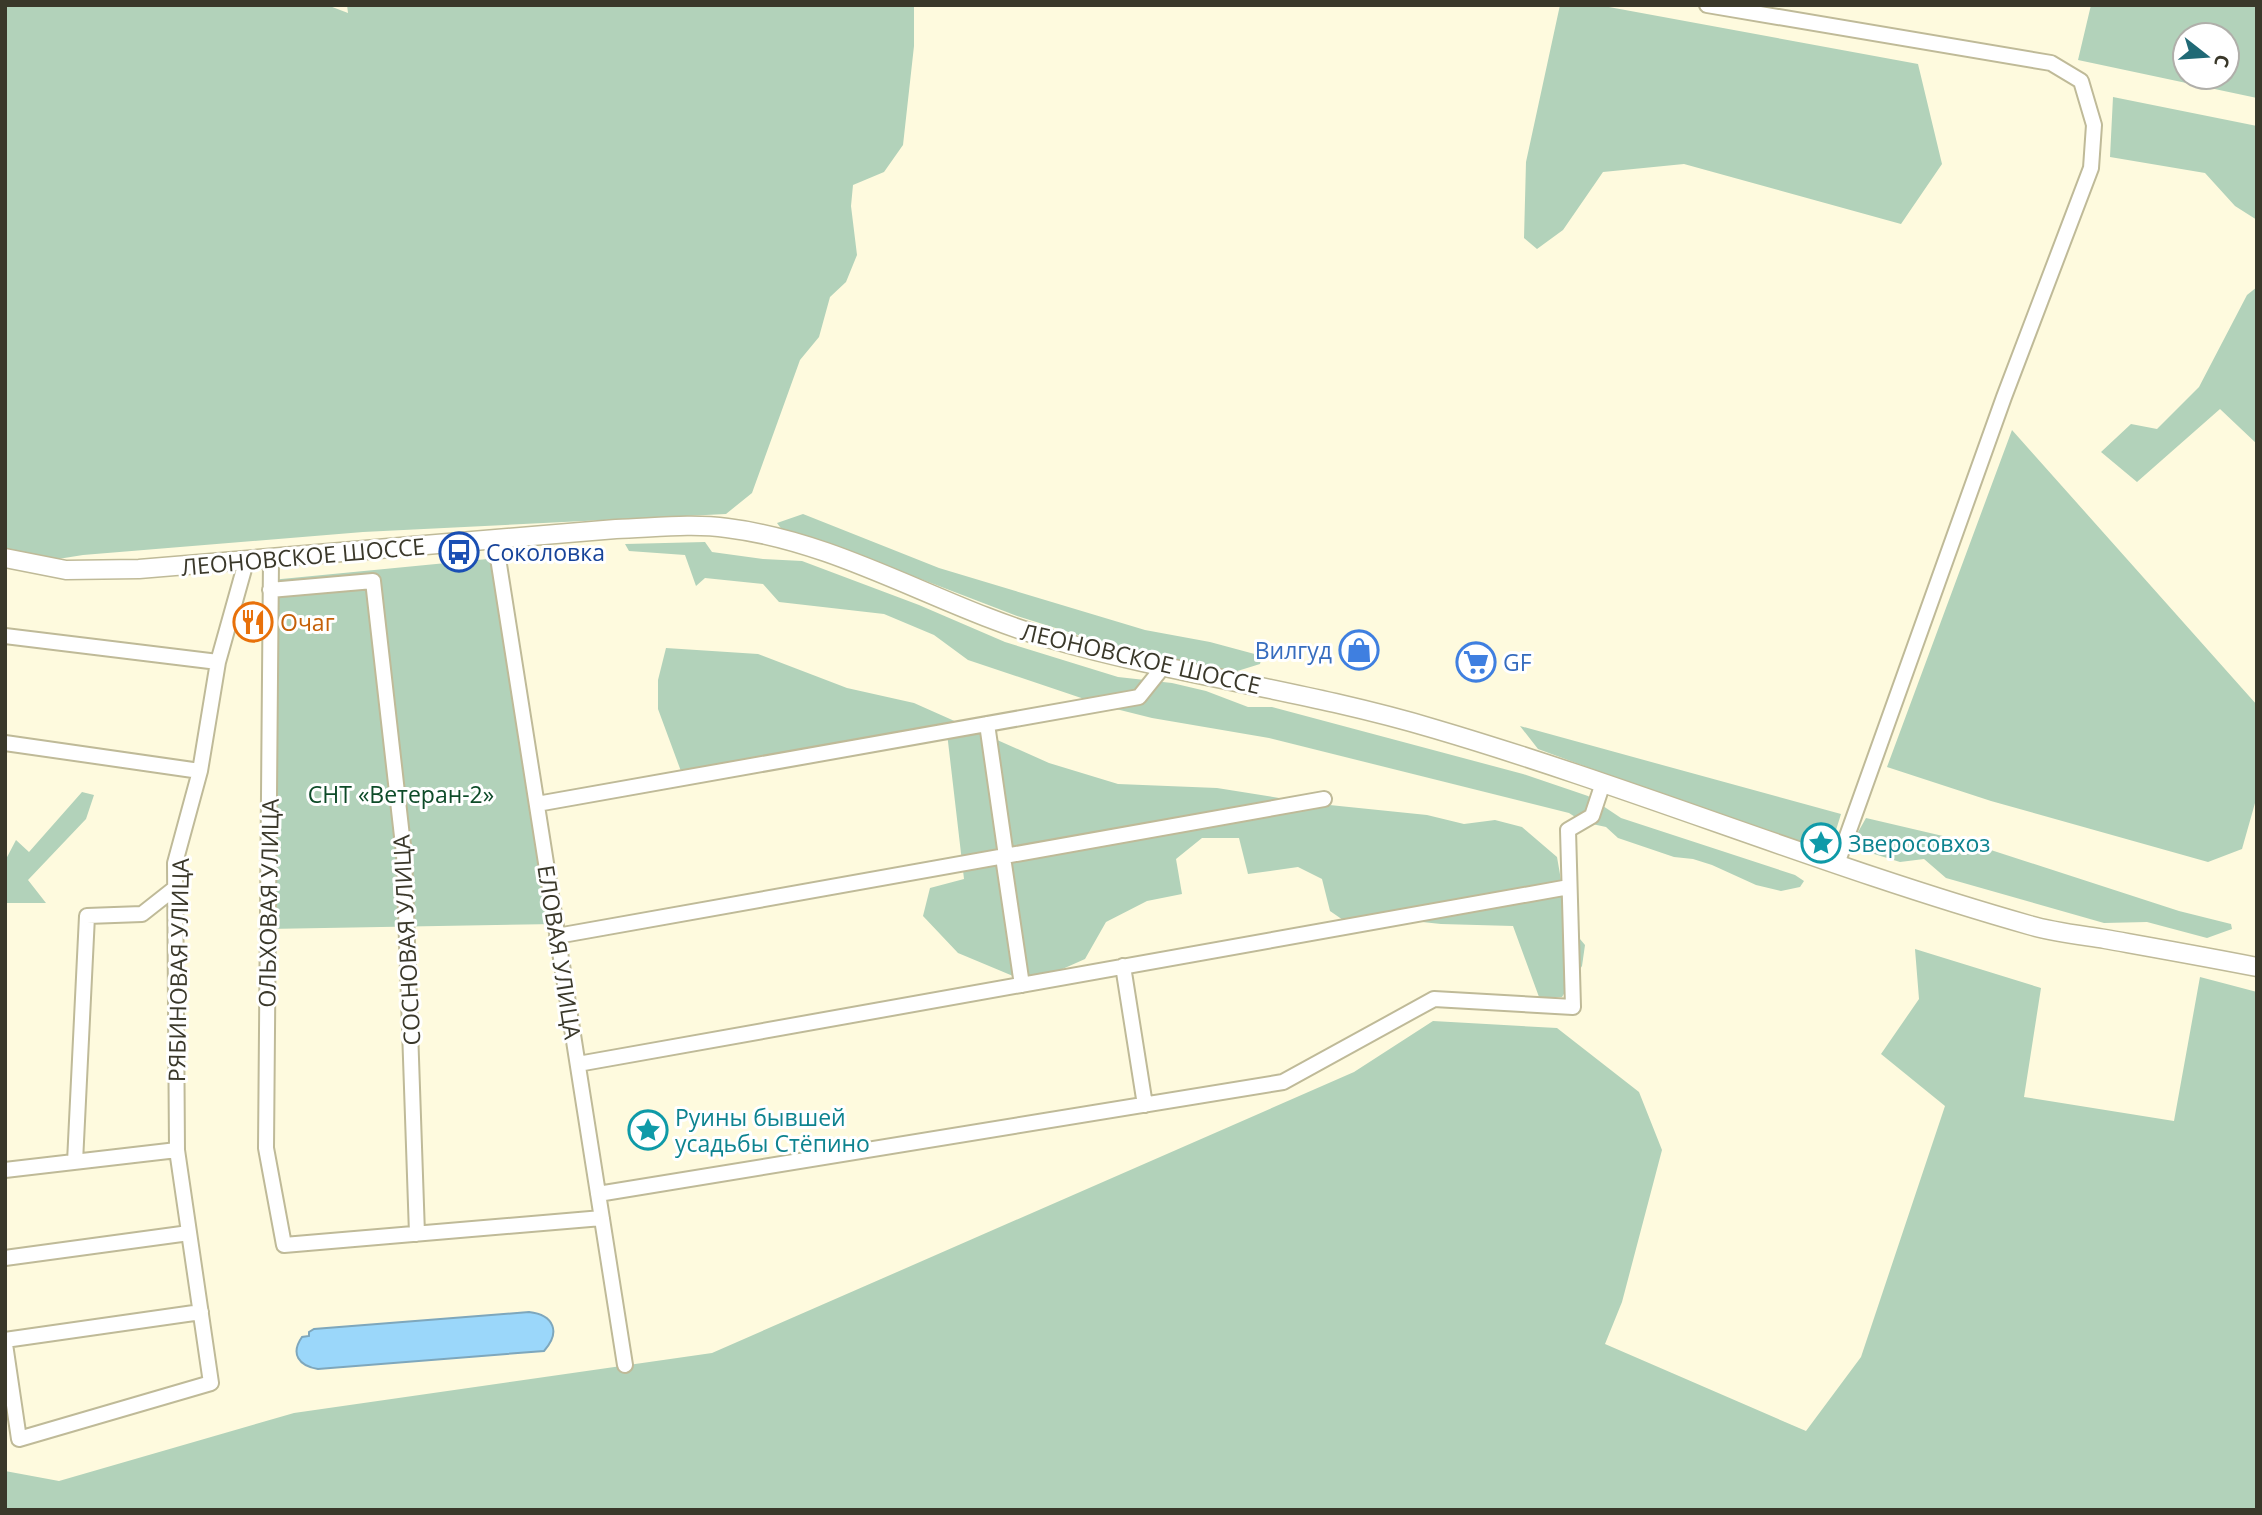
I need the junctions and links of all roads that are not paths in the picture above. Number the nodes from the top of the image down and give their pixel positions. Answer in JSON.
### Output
{"nodes":[{"id":1,"x":1707,"y":5,"type":"edge"},
{"id":2,"x":495,"y":539,"type":"junction"},
{"id":3,"x":5,"y":558,"type":"edge"},
{"id":4,"x":271,"y":560,"type":"junction"},
{"id":5,"x":246,"y":562,"type":"junction"},
{"id":6,"x":271,"y":590,"type":"junction"},
{"id":7,"x":5,"y":636,"type":"edge"},
{"id":8,"x":218,"y":662,"type":"junction"},
{"id":9,"x":1163,"y":667,"type":"junction"},
{"id":10,"x":987,"y":724,"type":"junction"},
{"id":11,"x":5,"y":743,"type":"edge"},
{"id":12,"x":200,"y":771,"type":"junction"},
{"id":13,"x":1603,"y":783,"type":"junction"},
{"id":14,"x":1324,"y":799,"type":"dead end"},
{"id":15,"x":537,"y":804,"type":"junction"},
{"id":16,"x":1005,"y":856,"type":"junction"},
{"id":17,"x":1837,"y":864,"type":"junction"},
{"id":18,"x":1569,"y":887,"type":"junction"},
{"id":19,"x":176,"y":888,"type":"junction"},
{"id":20,"x":557,"y":936,"type":"junction"},
{"id":21,"x":1123,"y":966,"type":"junction"},
{"id":22,"x":2257,"y":967,"type":"edge"},
{"id":23,"x":1022,"y":985,"type":"junction"},
{"id":24,"x":578,"y":1064,"type":"junction"},
{"id":25,"x":1145,"y":1105,"type":"junction"},
{"id":26,"x":177,"y":1150,"type":"junction"},
{"id":27,"x":75,"y":1162,"type":"junction"},
{"id":28,"x":5,"y":1170,"type":"edge"},
{"id":29,"x":598,"y":1194,"type":"junction"},
{"id":30,"x":602,"y":1218,"type":"junction"},
{"id":31,"x":189,"y":1233,"type":"junction"},
{"id":32,"x":417,"y":1234,"type":"junction"},
{"id":33,"x":5,"y":1258,"type":"edge"},
{"id":34,"x":201,"y":1312,"type":"junction"},
{"id":35,"x":5,"y":1342,"type":"edge"},
{"id":36,"x":625,"y":1366,"type":"dead end"}],
"edges":[{"from":1,"to":17,"type":"street"},
{"from":2,"to":4,"type":"main road","name":"ЛЕОНОВСКОЕ ШОССЕ"},
{"from":2,"to":9,"type":"main road","name":"ЛЕОНОВСКОЕ ШОССЕ"},
{"from":2,"to":15,"type":"street","name":"ЕЛОВАЯ УЛИЦА"},
{"from":3,"to":5,"type":"main road","name":"ЛЕОНОВСКОЕ ШОССЕ"},
{"from":4,"to":5,"type":"main road","name":"ЛЕОНОВСКОЕ ШОССЕ"},
{"from":4,"to":6,"type":"street","name":"ОЛЬХОВАЯ УЛИЦА"},
{"from":5,"to":8,"type":"street","name":"РЯБИНОВАЯ УЛИЦА"},
{"from":6,"to":32,"type":"street","name":"СОСНОВАЯ УЛИЦА"},
{"from":6,"to":32,"type":"street","name":"ОЛЬХОВАЯ УЛИЦА"},
{"from":7,"to":8,"type":"street"},
{"from":8,"to":12,"type":"street","name":"РЯБИНОВАЯ УЛИЦА"},
{"from":9,"to":10,"type":"street"},
{"from":9,"to":13,"type":"main road","name":"ЛЕОНОВСКОЕ ШОССЕ"},
{"from":10,"to":15,"type":"street"},
{"from":10,"to":16,"type":"street"},
{"from":11,"to":12,"type":"street"},
{"from":12,"to":19,"type":"street","name":"РЯБИНОВАЯ УЛИЦА"},
{"from":13,"to":17,"type":"main road","name":"ЛЕОНОВСКОЕ ШОССЕ"},
{"from":13,"to":18,"type":"street"},
{"from":14,"to":16,"type":"street"},
{"from":15,"to":20,"type":"street","name":"ЕЛОВАЯ УЛИЦА"},
{"from":16,"to":20,"type":"street"},
{"from":16,"to":23,"type":"street"},
{"from":17,"to":22,"type":"main road","name":"ЛЕОНОВСКОЕ ШОССЕ"},
{"from":18,"to":21,"type":"street"},
{"from":18,"to":25,"type":"street"},
{"from":19,"to":26,"type":"street","name":"РЯБИНОВАЯ УЛИЦА"},
{"from":19,"to":27,"type":"street"},
{"from":20,"to":24,"type":"street","name":"ЕЛОВАЯ УЛИЦА"},
{"from":21,"to":23,"type":"street"},
{"from":21,"to":25,"type":"street"},
{"from":23,"to":24,"type":"street"},
{"from":24,"to":29,"type":"street","name":"ЕЛОВАЯ УЛИЦА"},
{"from":25,"to":29,"type":"street"},
{"from":26,"to":27,"type":"street"},
{"from":26,"to":31,"type":"street","name":"РЯБИНОВАЯ УЛИЦА"},
{"from":27,"to":28,"type":"street"},
{"from":29,"to":30,"type":"street","name":"ЕЛОВАЯ УЛИЦА"},
{"from":30,"to":32,"type":"street"},
{"from":30,"to":36,"type":"street","name":"ЕЛОВАЯ УЛИЦА"},
{"from":31,"to":33,"type":"street"},
{"from":31,"to":34,"type":"street","name":"РЯБИНОВАЯ УЛИЦА"},
{"from":34,"to":35,"type":"street"},
{"from":34,"to":35,"type":"street","name":"РЯБИНОВАЯ УЛИЦА"}]}
